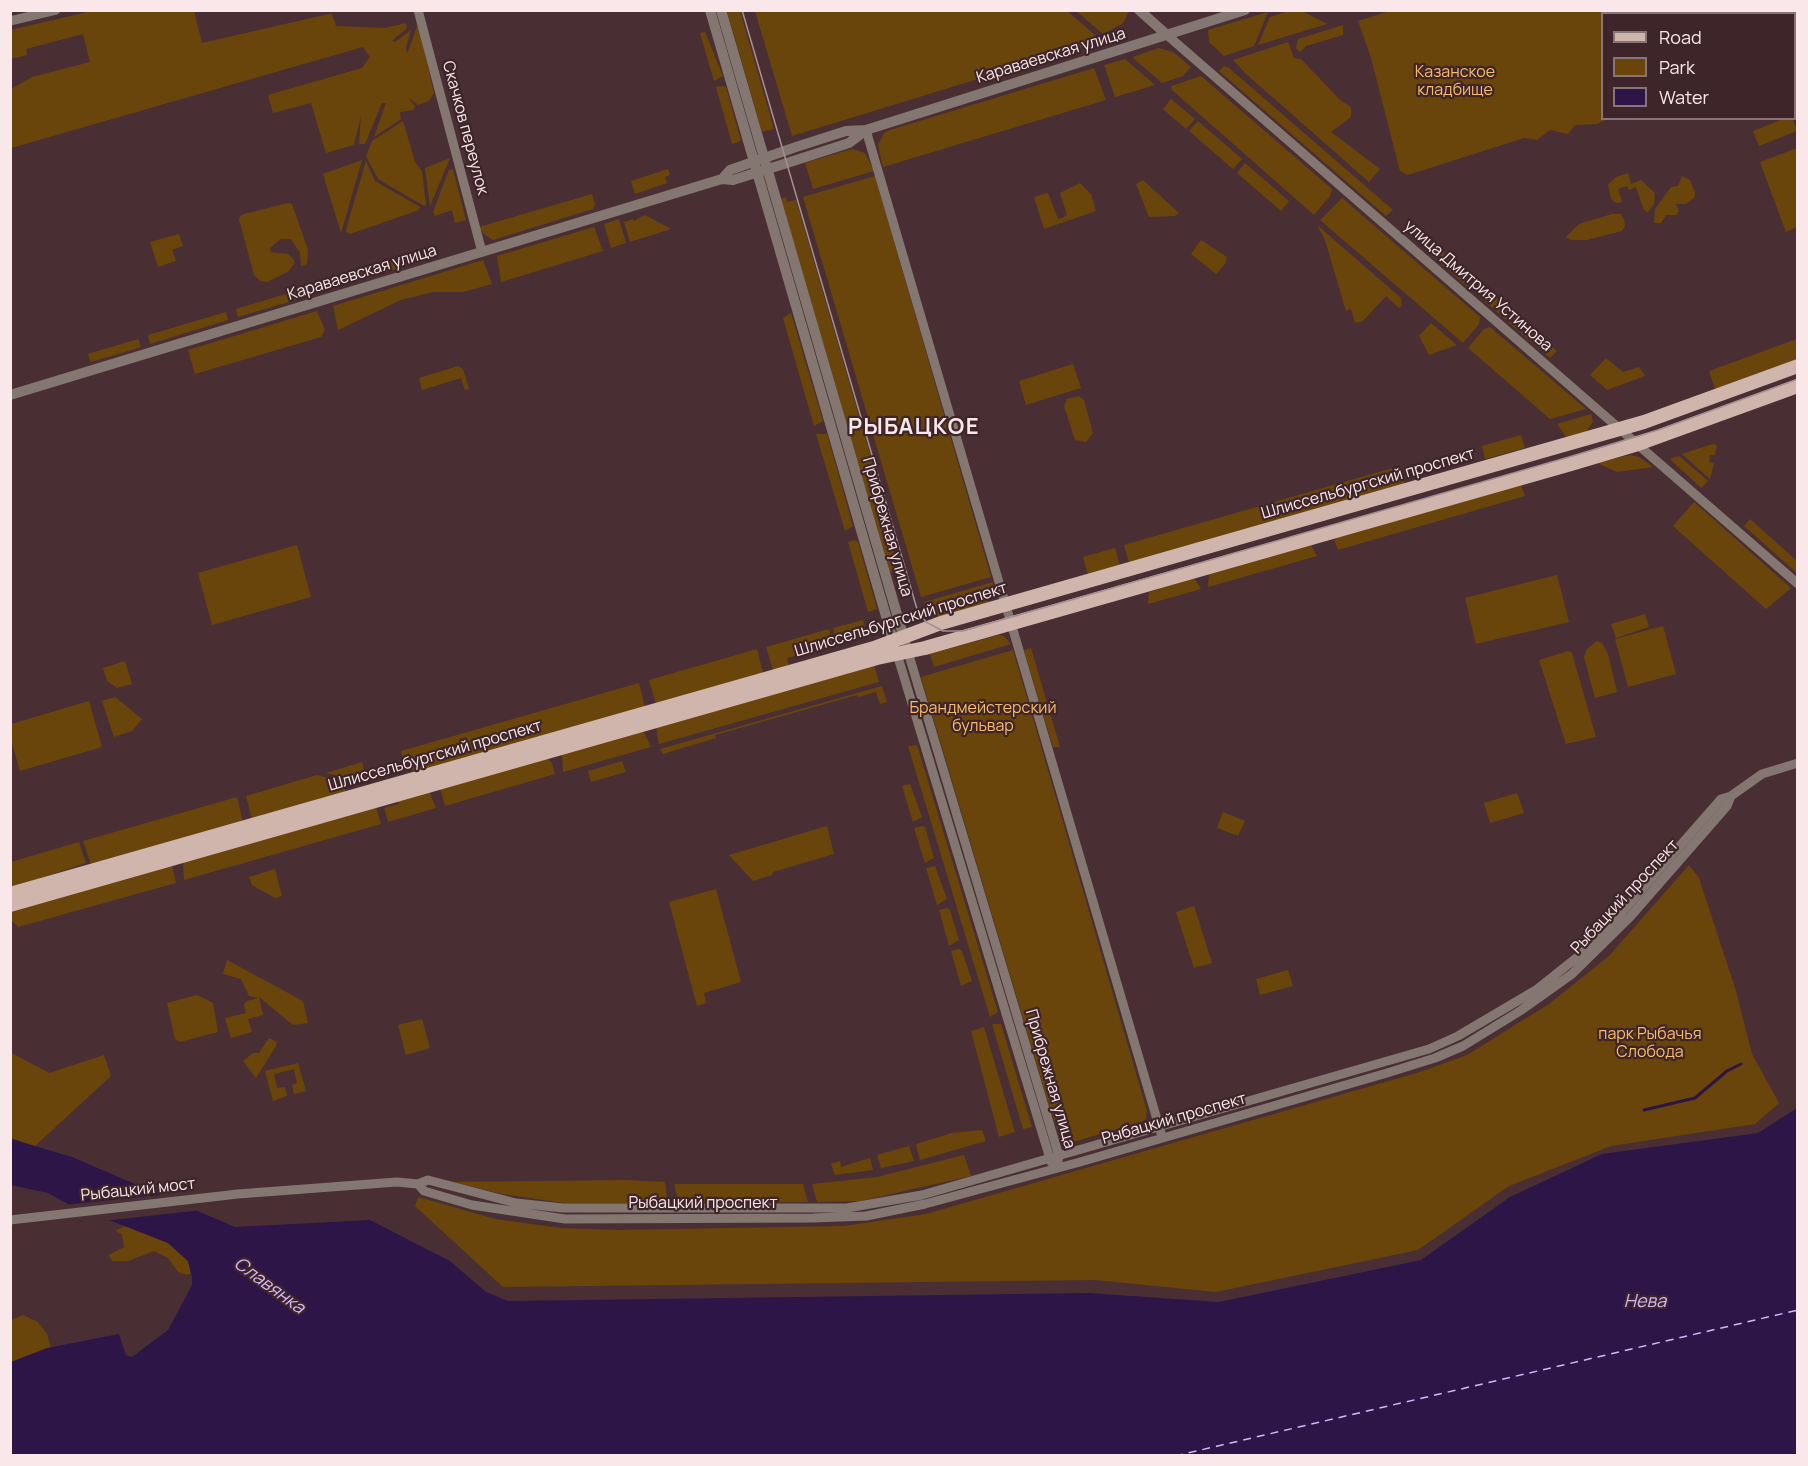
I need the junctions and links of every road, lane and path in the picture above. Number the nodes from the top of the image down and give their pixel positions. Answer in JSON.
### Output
{"nodes":[{"id":1,"x":56,"y":10,"type":"edge"},
{"id":2,"x":429,"y":10,"type":"edge"},
{"id":3,"x":710,"y":10,"type":"edge"},
{"id":4,"x":721,"y":10,"type":"edge"},
{"id":5,"x":1139,"y":10,"type":"edge"},
{"id":6,"x":1245,"y":10,"type":"edge"},
{"id":7,"x":418,"y":12,"type":"edge"},
{"id":8,"x":10,"y":21,"type":"edge"},
{"id":9,"x":1167,"y":35,"type":"junction"},
{"id":10,"x":866,"y":130,"type":"junction"},
{"id":11,"x":767,"y":163,"type":"junction"},
{"id":12,"x":755,"y":167,"type":"junction"},
{"id":13,"x":482,"y":252,"type":"junction"},
{"id":14,"x":1797,"y":366,"type":"edge"},
{"id":15,"x":1797,"y":386,"type":"edge"},
{"id":16,"x":10,"y":395,"type":"edge"},
{"id":17,"x":1621,"y":429,"type":"junction"},
{"id":18,"x":1638,"y":444,"type":"junction"},
{"id":19,"x":1797,"y":584,"type":"edge"},
{"id":20,"x":1005,"y":606,"type":"junction"},
{"id":21,"x":1010,"y":624,"type":"junction"},
{"id":22,"x":900,"y":646,"type":"junction"},
{"id":23,"x":1797,"y":763,"type":"edge"},
{"id":24,"x":1683,"y":850,"type":"junction"},
{"id":25,"x":10,"y":894,"type":"edge"},
{"id":26,"x":10,"y":905,"type":"edge"},
{"id":27,"x":1160,"y":1127,"type":"junction"},
{"id":28,"x":1163,"y":1138,"type":"junction"},
{"id":29,"x":1059,"y":1156,"type":"junction"},
{"id":30,"x":1048,"y":1159,"type":"junction"},
{"id":31,"x":1057,"y":1168,"type":"junction"},
{"id":32,"x":418,"y":1184,"type":"junction"},
{"id":33,"x":238,"y":1194,"type":"joint"},
{"id":34,"x":10,"y":1220,"type":"edge"}],
"edges":[{"from":1,"to":8,"type":"street"},
{"from":2,"to":7,"type":"street"},
{"from":3,"to":12,"type":"street","name":"Прибрежная улица"},
{"from":4,"to":11,"type":"street","name":"Прибрежная улица"},
{"from":5,"to":9,"type":"street","name":"улица Дмитрия Устинова"},
{"from":6,"to":9,"type":"street","name":"Караваевская улица"},
{"from":7,"to":13,"type":"street","name":"Скачков переулок"},
{"from":9,"to":10,"type":"street","name":"Караваевская улица"},
{"from":9,"to":17,"type":"street","name":"улица Дмитрия Устинова"},
{"from":10,"to":11,"type":"street","name":"Караваевская улица"},
{"from":10,"to":20,"type":"street"},
{"from":11,"to":12,"type":"street","name":"Караваевская улица"},
{"from":11,"to":22,"type":"street","name":"Прибрежная улица"},
{"from":12,"to":13,"type":"street","name":"Караваевская улица"},
{"from":12,"to":22,"type":"street","name":"Прибрежная улица"},
{"from":13,"to":16,"type":"street","name":"Караваевская улица"},
{"from":14,"to":17,"type":"main road","name":"Шлиссельбургский проспект"},
{"from":15,"to":18,"type":"main road","name":"Шлиссельбургский проспект"},
{"from":17,"to":18,"type":"street","name":"улица Дмитрия Устинова"},
{"from":17,"to":20,"type":"main road","name":"Шлиссельбургский проспект"},
{"from":18,"to":19,"type":"street","name":"улица Дмитрия Устинова"},
{"from":18,"to":21,"type":"main road","name":"Шлиссельбургский проспект"},
{"from":20,"to":21,"type":"street"},
{"from":20,"to":22,"type":"main road","name":"Шлиссельбургский проспект"},
{"from":21,"to":22,"type":"main road","name":"Шлиссельбургский проспект"},
{"from":21,"to":27,"type":"street"},
{"from":22,"to":25,"type":"main road","name":"Шлиссельбургский проспект"},
{"from":22,"to":26,"type":"main road","name":"Шлиссельбургский проспект"},
{"from":22,"to":29,"type":"street","name":"Прибрежная улица"},
{"from":22,"to":30,"type":"street","name":"Прибрежная улица"},
{"from":23,"to":24,"type":"street","name":"Рыбацкий проспект"},
{"from":24,"to":27,"type":"street","name":"Рыбацкий проспект"},
{"from":24,"to":28,"type":"street","name":"Рыбацкий проспект"},
{"from":27,"to":28,"type":"street"},
{"from":27,"to":29,"type":"street","name":"Рыбацкий проспект"},
{"from":28,"to":31,"type":"street","name":"Рыбацкий проспект"},
{"from":29,"to":30,"type":"street","name":"Рыбацкий проспект"},
{"from":29,"to":31,"type":"street","name":"Прибрежная улица"},
{"from":30,"to":31,"type":"street","name":"Прибрежная улица"},
{"from":30,"to":32,"type":"street","name":"Рыбацкий проспект"},
{"from":31,"to":32,"type":"street","name":"Рыбацкий проспект"},
{"from":32,"to":33,"type":"street","name":"Рыбацкий проспект"},
{"from":33,"to":34,"type":"street","name":"Рыбацкий мост"}]}
